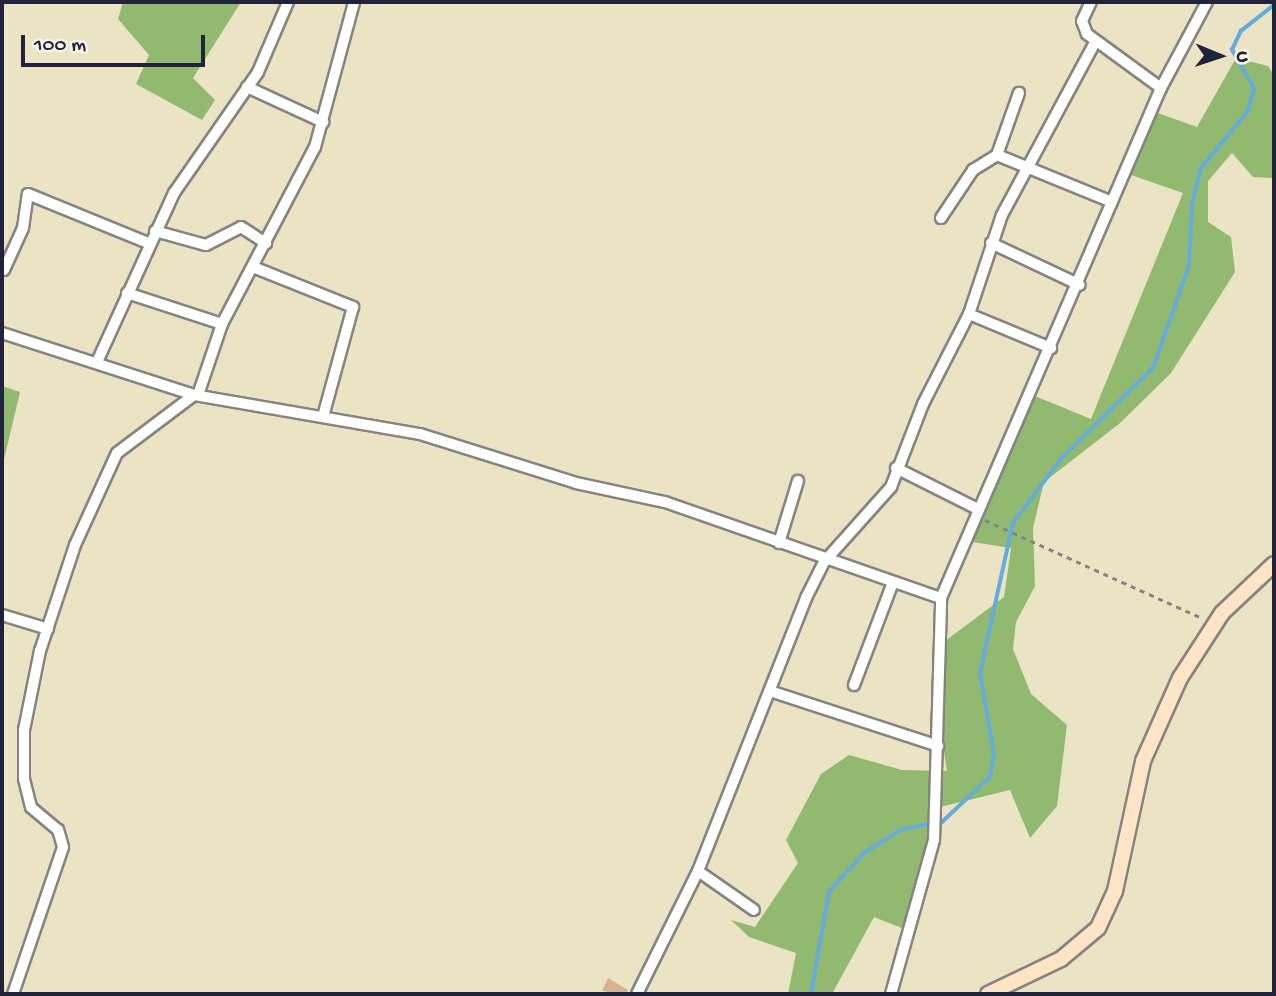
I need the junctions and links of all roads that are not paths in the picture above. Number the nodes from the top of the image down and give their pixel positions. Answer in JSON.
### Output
{"nodes":[{"id":1,"x":288,"y":2,"type":"edge"},
{"id":2,"x":354,"y":2,"type":"edge"},
{"id":3,"x":1091,"y":2,"type":"edge"},
{"id":4,"x":1207,"y":2,"type":"edge"},
{"id":5,"x":1095,"y":42,"type":"junction"},
{"id":6,"x":247,"y":87,"type":"junction"},
{"id":7,"x":1161,"y":89,"type":"junction"},
{"id":8,"x":1019,"y":93,"type":"dead end"},
{"id":9,"x":323,"y":122,"type":"junction"},
{"id":10,"x":997,"y":155,"type":"junction"},
{"id":11,"x":1026,"y":170,"type":"junction"},
{"id":12,"x":1112,"y":202,"type":"junction"},
{"id":13,"x":942,"y":218,"type":"dead end"},
{"id":14,"x":155,"y":231,"type":"junction"},
{"id":15,"x":148,"y":243,"type":"junction"},
{"id":16,"x":266,"y":243,"type":"junction"},
{"id":17,"x":991,"y":243,"type":"junction"},
{"id":18,"x":253,"y":267,"type":"junction"},
{"id":19,"x":4,"y":270,"type":"dead end"},
{"id":20,"x":1080,"y":285,"type":"junction"},
{"id":21,"x":127,"y":293,"type":"junction"},
{"id":22,"x":969,"y":314,"type":"junction"},
{"id":23,"x":222,"y":324,"type":"junction"},
{"id":24,"x":2,"y":333,"type":"edge"},
{"id":25,"x":1051,"y":348,"type":"junction"},
{"id":26,"x":97,"y":362,"type":"junction"},
{"id":27,"x":196,"y":395,"type":"junction"},
{"id":28,"x":324,"y":413,"type":"junction"},
{"id":29,"x":896,"y":468,"type":"junction"},
{"id":30,"x":798,"y":481,"type":"dead end"},
{"id":31,"x":977,"y":512,"type":"junction"},
{"id":32,"x":779,"y":543,"type":"junction"},
{"id":33,"x":824,"y":562,"type":"junction"},
{"id":34,"x":1274,"y":564,"type":"edge"},
{"id":35,"x":891,"y":585,"type":"junction"},
{"id":36,"x":941,"y":598,"type":"junction"},
{"id":37,"x":2,"y":615,"type":"edge"},
{"id":38,"x":48,"y":629,"type":"junction"},
{"id":39,"x":854,"y":685,"type":"dead end"},
{"id":40,"x":769,"y":691,"type":"junction"},
{"id":41,"x":938,"y":746,"type":"junction"},
{"id":42,"x":698,"y":871,"type":"junction"},
{"id":43,"x":754,"y":910,"type":"dead end"},
{"id":44,"x":13,"y":994,"type":"edge"},
{"id":45,"x":637,"y":994,"type":"edge"},
{"id":46,"x":891,"y":994,"type":"edge"},
{"id":47,"x":988,"y":994,"type":"edge"}],
"edges":[{"from":1,"to":6,"type":"street"},
{"from":2,"to":9,"type":"street"},
{"from":3,"to":5,"type":"street"},
{"from":4,"to":7,"type":"street"},
{"from":5,"to":7,"type":"street"},
{"from":5,"to":11,"type":"street"},
{"from":6,"to":9,"type":"street"},
{"from":6,"to":14,"type":"street"},
{"from":7,"to":12,"type":"street"},
{"from":8,"to":10,"type":"street"},
{"from":9,"to":16,"type":"street"},
{"from":10,"to":11,"type":"street"},
{"from":10,"to":13,"type":"street"},
{"from":11,"to":12,"type":"street"},
{"from":11,"to":17,"type":"street"},
{"from":12,"to":20,"type":"street"},
{"from":14,"to":15,"type":"street"},
{"from":14,"to":16,"type":"street"},
{"from":15,"to":19,"type":"street"},
{"from":15,"to":21,"type":"street"},
{"from":16,"to":18,"type":"street"},
{"from":17,"to":20,"type":"street"},
{"from":17,"to":22,"type":"street"},
{"from":18,"to":23,"type":"street"},
{"from":18,"to":28,"type":"street"},
{"from":20,"to":25,"type":"street"},
{"from":21,"to":23,"type":"street"},
{"from":21,"to":26,"type":"street"},
{"from":22,"to":25,"type":"street"},
{"from":22,"to":29,"type":"street"},
{"from":23,"to":27,"type":"street"},
{"from":24,"to":26,"type":"street"},
{"from":25,"to":31,"type":"street"},
{"from":26,"to":27,"type":"street"},
{"from":27,"to":28,"type":"street"},
{"from":27,"to":38,"type":"street"},
{"from":28,"to":32,"type":"street"},
{"from":29,"to":31,"type":"street"},
{"from":29,"to":33,"type":"street"},
{"from":30,"to":32,"type":"street"},
{"from":31,"to":36,"type":"street"},
{"from":32,"to":33,"type":"street"},
{"from":33,"to":35,"type":"street"},
{"from":33,"to":40,"type":"street"},
{"from":34,"to":47,"type":"street"},
{"from":35,"to":36,"type":"street"},
{"from":35,"to":39,"type":"street"},
{"from":36,"to":41,"type":"street"},
{"from":37,"to":38,"type":"street"},
{"from":38,"to":44,"type":"street"},
{"from":40,"to":41,"type":"street"},
{"from":40,"to":42,"type":"street"},
{"from":41,"to":46,"type":"street"},
{"from":42,"to":43,"type":"street"},
{"from":42,"to":45,"type":"street"}]}
